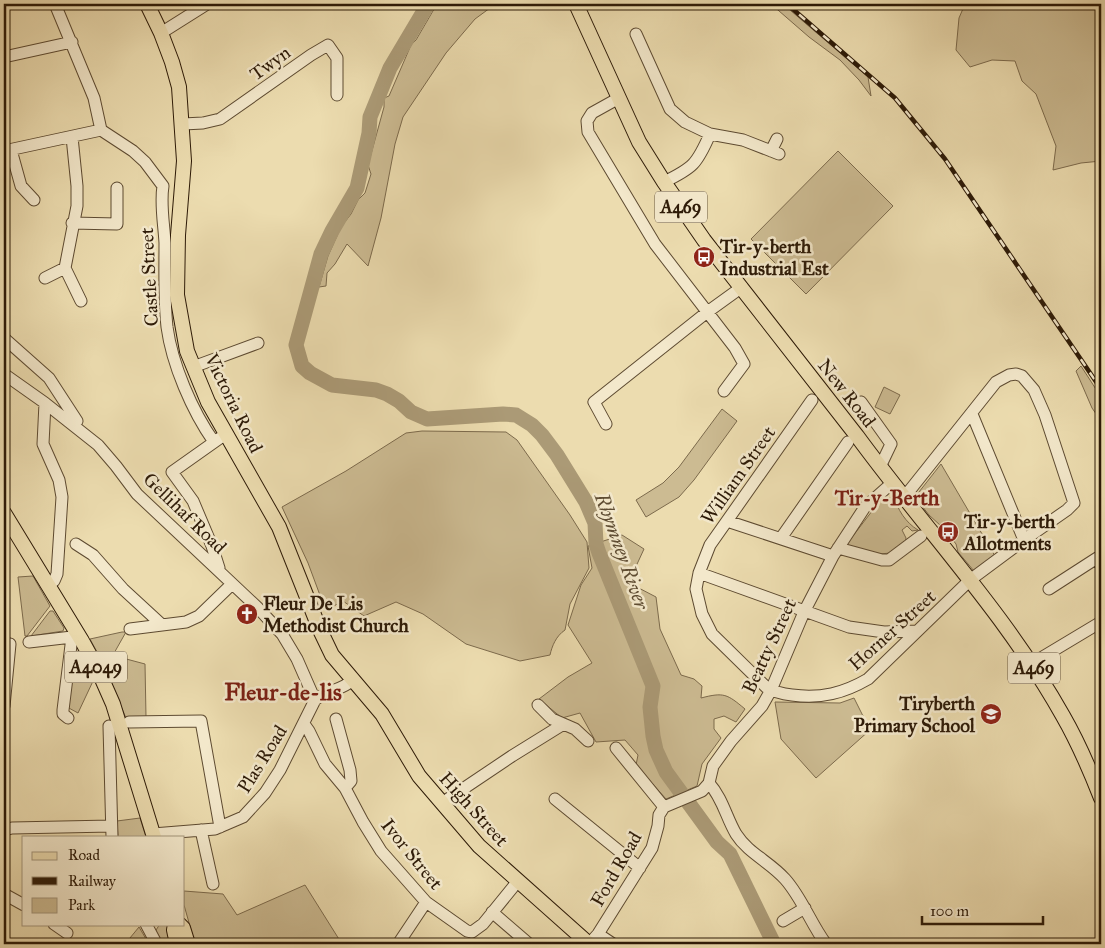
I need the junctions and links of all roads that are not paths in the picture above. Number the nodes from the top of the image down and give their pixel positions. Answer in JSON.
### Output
{"nodes":[{"id":1,"x":55,"y":4,"type":"edge"},
{"id":2,"x":147,"y":4,"type":"edge"},
{"id":3,"x":207,"y":4,"type":"edge"},
{"id":4,"x":576,"y":4,"type":"edge"},
{"id":5,"x":161,"y":33,"type":"junction"},
{"id":6,"x":636,"y":34,"type":"dead end"},
{"id":7,"x":72,"y":42,"type":"junction"},
{"id":8,"x":4,"y":57,"type":"edge"},
{"id":9,"x":338,"y":95,"type":"dead end"},
{"id":10,"x":618,"y":98,"type":"junction"},
{"id":11,"x":183,"y":124,"type":"junction"},
{"id":12,"x":101,"y":130,"type":"junction"},
{"id":13,"x":710,"y":134,"type":"junction"},
{"id":14,"x":72,"y":137,"type":"junction"},
{"id":15,"x":777,"y":139,"type":"dead end"},
{"id":16,"x":7,"y":151,"type":"edge"},
{"id":17,"x":664,"y":182,"type":"junction"},
{"id":18,"x":163,"y":186,"type":"junction"},
{"id":19,"x":117,"y":188,"type":"dead end"},
{"id":20,"x":182,"y":190,"type":"junction"},
{"id":21,"x":34,"y":200,"type":"dead end"},
{"id":22,"x":163,"y":202,"type":"junction"},
{"id":23,"x":72,"y":223,"type":"junction"},
{"id":24,"x":179,"y":230,"type":"junction"},
{"id":25,"x":65,"y":268,"type":"junction"},
{"id":26,"x":45,"y":278,"type":"dead end"},
{"id":27,"x":742,"y":287,"type":"junction"},
{"id":28,"x":81,"y":301,"type":"dead end"},
{"id":29,"x":706,"y":313,"type":"junction"},
{"id":30,"x":4,"y":338,"type":"edge"},
{"id":31,"x":258,"y":343,"type":"dead end"},
{"id":32,"x":193,"y":367,"type":"junction"},
{"id":33,"x":4,"y":374,"type":"edge"},
{"id":34,"x":724,"y":392,"type":"dead end"},
{"id":35,"x":812,"y":400,"type":"dead end"},
{"id":36,"x":861,"y":402,"type":"dead end"},
{"id":37,"x":45,"y":403,"type":"junction"},
{"id":38,"x":972,"y":414,"type":"junction"},
{"id":39,"x":77,"y":421,"type":"dead end"},
{"id":40,"x":606,"y":424,"type":"dead end"},
{"id":41,"x":220,"y":438,"type":"junction"},
{"id":42,"x":848,"y":442,"type":"dead end"},
{"id":43,"x":880,"y":467,"type":"junction"},
{"id":44,"x":892,"y":483,"type":"junction"},
{"id":45,"x":903,"y":496,"type":"junction"},
{"id":46,"x":4,"y":513,"type":"edge"},
{"id":47,"x":727,"y":521,"type":"junction"},
{"id":48,"x":921,"y":536,"type":"dead end"},
{"id":49,"x":781,"y":538,"type":"junction"},
{"id":50,"x":1024,"y":540,"type":"junction"},
{"id":51,"x":76,"y":544,"type":"dead end"},
{"id":52,"x":836,"y":552,"type":"junction"},
{"id":53,"x":1101,"y":565,"type":"edge"},
{"id":54,"x":220,"y":571,"type":"junction"},
{"id":55,"x":699,"y":573,"type":"junction"},
{"id":56,"x":970,"y":580,"type":"junction"},
{"id":57,"x":232,"y":584,"type":"junction"},
{"id":58,"x":48,"y":586,"type":"junction"},
{"id":59,"x":1049,"y":589,"type":"dead end"},
{"id":60,"x":804,"y":612,"type":"junction"},
{"id":61,"x":1101,"y":622,"type":"edge"},
{"id":62,"x":162,"y":624,"type":"junction"},
{"id":63,"x":130,"y":629,"type":"dead end"},
{"id":64,"x":918,"y":631,"type":"junction"},
{"id":65,"x":75,"y":635,"type":"junction"},
{"id":66,"x":16,"y":644,"type":"edge"},
{"id":67,"x":1031,"y":664,"type":"junction"},
{"id":68,"x":353,"y":680,"type":"junction"},
{"id":69,"x":771,"y":690,"type":"junction"},
{"id":70,"x":315,"y":700,"type":"junction"},
{"id":71,"x":538,"y":705,"type":"dead end"},
{"id":72,"x":4,"y":706,"type":"edge"},
{"id":73,"x":68,"y":718,"type":"dead end"},
{"id":74,"x":336,"y":719,"type":"dead end"},
{"id":75,"x":129,"y":722,"type":"dead end"},
{"id":76,"x":304,"y":724,"type":"junction"},
{"id":77,"x":562,"y":725,"type":"junction"},
{"id":78,"x":109,"y":726,"type":"dead end"},
{"id":79,"x":588,"y":742,"type":"dead end"},
{"id":80,"x":616,"y":748,"type":"dead end"},
{"id":81,"x":706,"y":787,"type":"junction"},
{"id":82,"x":346,"y":788,"type":"junction"},
{"id":83,"x":1101,"y":798,"type":"edge"},
{"id":84,"x":555,"y":799,"type":"dead end"},
{"id":85,"x":442,"y":803,"type":"junction"},
{"id":86,"x":667,"y":806,"type":"junction"},
{"id":87,"x":220,"y":827,"type":"junction"},
{"id":88,"x":4,"y":830,"type":"edge"},
{"id":89,"x":201,"y":830,"type":"junction"},
{"id":90,"x":112,"y":831,"type":"edge"},
{"id":91,"x":154,"y":835,"type":"edge"},
{"id":92,"x":640,"y":868,"type":"junction"},
{"id":93,"x":518,"y":880,"type":"junction"},
{"id":94,"x":213,"y":884,"type":"dead end"},
{"id":95,"x":4,"y":894,"type":"edge"},
{"id":96,"x":426,"y":902,"type":"junction"},
{"id":97,"x":22,"y":904,"type":"edge"},
{"id":98,"x":805,"y":908,"type":"junction"},
{"id":99,"x":492,"y":912,"type":"junction"},
{"id":100,"x":783,"y":921,"type":"dead end"},
{"id":101,"x":57,"y":926,"type":"edge"},
{"id":102,"x":149,"y":926,"type":"edge"},
{"id":103,"x":175,"y":926,"type":"edge"},
{"id":104,"x":181,"y":926,"type":"edge"},
{"id":105,"x":68,"y":933,"type":"dead end"},
{"id":106,"x":155,"y":941,"type":"dead end"},
{"id":107,"x":592,"y":941,"type":"edge"},
{"id":108,"x":177,"y":944,"type":"edge"},
{"id":109,"x":188,"y":944,"type":"edge"},
{"id":110,"x":398,"y":944,"type":"edge"},
{"id":111,"x":529,"y":944,"type":"edge"},
{"id":112,"x":613,"y":944,"type":"edge"},
{"id":113,"x":826,"y":944,"type":"edge"}],
"edges":[{"from":1,"to":7,"type":"street"},
{"from":2,"to":5,"type":"main road","name":"Victoria Road"},
{"from":3,"to":5,"type":"street"},
{"from":4,"to":10,"type":"main road","name":"New Road","number":"A469"},
{"from":5,"to":11,"type":"main road","name":"Victoria Road"},
{"from":6,"to":13,"type":"street"},
{"from":7,"to":8,"type":"street"},
{"from":7,"to":12,"type":"street"},
{"from":9,"to":11,"type":"street","name":"Twyn"},
{"from":10,"to":17,"type":"main road","name":"New Road","number":"A469"},
{"from":10,"to":29,"type":"street"},
{"from":11,"to":20,"type":"main road","name":"Victoria Road"},
{"from":12,"to":14,"type":"street"},
{"from":12,"to":18,"type":"street"},
{"from":13,"to":15,"type":"street"},
{"from":13,"to":17,"type":"street"},
{"from":14,"to":16,"type":"street"},
{"from":14,"to":23,"type":"street"},
{"from":16,"to":21,"type":"street"},
{"from":17,"to":27,"type":"main road","name":"New Road","number":"A469"},
{"from":18,"to":20,"type":"street"},
{"from":18,"to":22,"type":"street","name":"Castle Street"},
{"from":19,"to":23,"type":"street"},
{"from":20,"to":24,"type":"main road","name":"Victoria Road"},
{"from":22,"to":24,"type":"street"},
{"from":22,"to":41,"type":"street","name":"Castle Street"},
{"from":23,"to":25,"type":"street"},
{"from":24,"to":32,"type":"main road","name":"Victoria Road"},
{"from":25,"to":26,"type":"street"},
{"from":25,"to":28,"type":"street"},
{"from":27,"to":29,"type":"street"},
{"from":27,"to":43,"type":"main road","name":"New Road","number":"A469"},
{"from":29,"to":34,"type":"street"},
{"from":29,"to":40,"type":"street"},
{"from":30,"to":39,"type":"street"},
{"from":31,"to":32,"type":"street"},
{"from":32,"to":41,"type":"main road","name":"Victoria Road"},
{"from":33,"to":37,"type":"street","name":"Gellihaf Road"},
{"from":35,"to":47,"type":"street","name":"William Street"},
{"from":36,"to":43,"type":"street"},
{"from":37,"to":54,"type":"street","name":"Gellihaf Road"},
{"from":37,"to":58,"type":"street"},
{"from":38,"to":45,"type":"street"},
{"from":38,"to":50,"type":"street"},
{"from":38,"to":50,"type":"street","name":"Horner Street"},
{"from":41,"to":54,"type":"street"},
{"from":41,"to":68,"type":"main road","name":"Victoria Road"},
{"from":42,"to":49,"type":"street"},
{"from":43,"to":44,"type":"main road","name":"New Road","number":"A469"},
{"from":44,"to":45,"type":"main road","name":"New Road","number":"A469"},
{"from":44,"to":52,"type":"street","name":"Beatty Street"},
{"from":45,"to":56,"type":"main road","name":"New Road","number":"A469"},
{"from":46,"to":58,"type":"main road","number":"A4049"},
{"from":47,"to":49,"type":"street"},
{"from":47,"to":55,"type":"street","name":"William Street"},
{"from":48,"to":52,"type":"street"},
{"from":49,"to":52,"type":"street"},
{"from":50,"to":56,"type":"street","name":"Horner Street"},
{"from":51,"to":62,"type":"street"},
{"from":52,"to":60,"type":"street","name":"Beatty Street"},
{"from":53,"to":59,"type":"street"},
{"from":54,"to":57,"type":"street","name":"Gellihaf Road"},
{"from":55,"to":60,"type":"street"},
{"from":55,"to":69,"type":"street","name":"William Street"},
{"from":56,"to":64,"type":"street","name":"Horner Street"},
{"from":56,"to":67,"type":"main road","name":"New Road","number":"A469"},
{"from":57,"to":62,"type":"street"},
{"from":57,"to":70,"type":"street","name":"Gellihaf Road"},
{"from":58,"to":65,"type":"main road","number":"A4049"},
{"from":60,"to":64,"type":"street"},
{"from":60,"to":69,"type":"street","name":"Beatty Street"},
{"from":61,"to":67,"type":"street"},
{"from":62,"to":63,"type":"street"},
{"from":64,"to":69,"type":"street","name":"Horner Street"},
{"from":65,"to":66,"type":"street"},
{"from":65,"to":73,"type":"street"},
{"from":65,"to":91,"type":"main road","number":"A4049"},
{"from":66,"to":72,"type":"street"},
{"from":67,"to":83,"type":"main road","name":"New Road","number":"A469"},
{"from":68,"to":70,"type":"street"},
{"from":68,"to":85,"type":"main road","name":"High Street"},
{"from":69,"to":81,"type":"street","name":"Beatty Street"},
{"from":70,"to":76,"type":"street","name":"Plas Road"},
{"from":71,"to":77,"type":"street"},
{"from":74,"to":82,"type":"street"},
{"from":75,"to":87,"type":"street"},
{"from":76,"to":82,"type":"street","name":"Ivor Street"},
{"from":76,"to":87,"type":"street","name":"Plas Road"},
{"from":77,"to":79,"type":"street"},
{"from":77,"to":85,"type":"street"},
{"from":78,"to":90,"type":"street"},
{"from":80,"to":86,"type":"street"},
{"from":81,"to":86,"type":"street"},
{"from":81,"to":98,"type":"street"},
{"from":82,"to":96,"type":"street","name":"Ivor Street"},
{"from":84,"to":92,"type":"street"},
{"from":85,"to":93,"type":"main road","name":"High Street"},
{"from":86,"to":92,"type":"street","name":"Ford Road"},
{"from":87,"to":89,"type":"street","name":"Plas Road"},
{"from":88,"to":90,"type":"street"},
{"from":89,"to":91,"type":"street","name":"Plas Road"},
{"from":89,"to":94,"type":"street"},
{"from":92,"to":107,"type":"street","name":"Ford Road"},
{"from":93,"to":99,"type":"street","name":"Ivor Street"},
{"from":93,"to":107,"type":"main road","name":"High Street"},
{"from":95,"to":97,"type":"street"},
{"from":96,"to":99,"type":"street","name":"Ivor Street"},
{"from":96,"to":110,"type":"street"},
{"from":98,"to":100,"type":"street"},
{"from":98,"to":113,"type":"street"},
{"from":99,"to":111,"type":"street"},
{"from":101,"to":105,"type":"street"},
{"from":102,"to":106,"type":"street"},
{"from":103,"to":108,"type":"main road"},
{"from":104,"to":109,"type":"main road"},
{"from":107,"to":112,"type":"street"}]}
